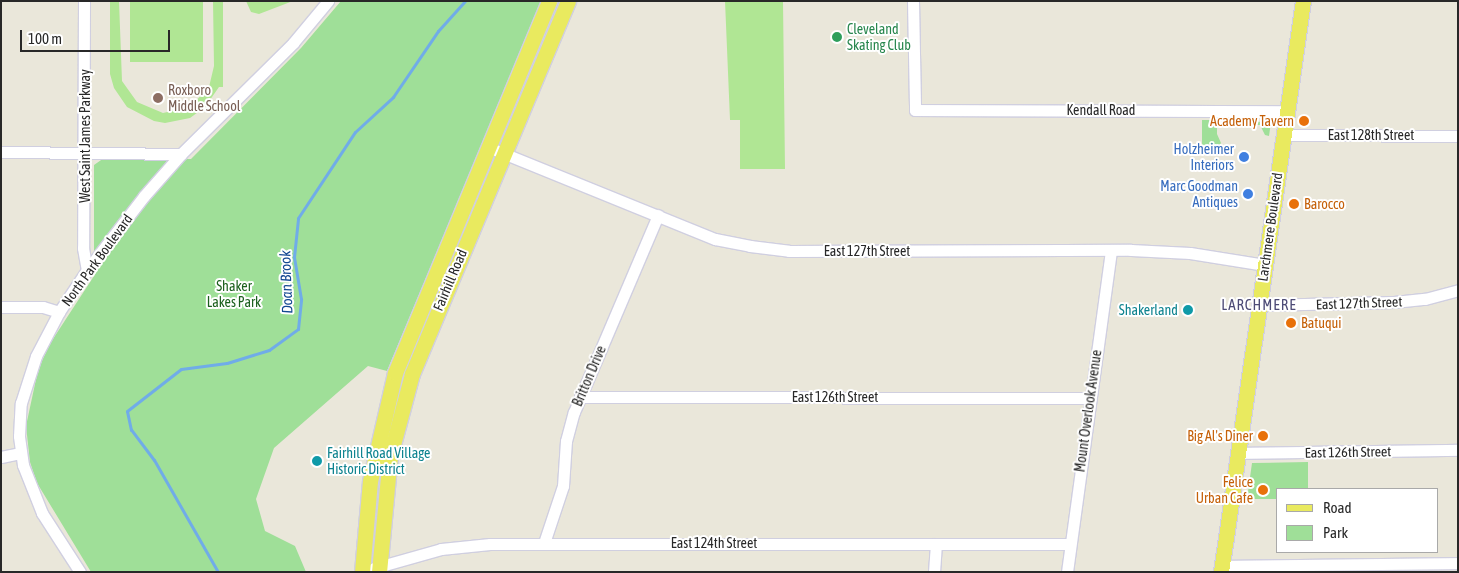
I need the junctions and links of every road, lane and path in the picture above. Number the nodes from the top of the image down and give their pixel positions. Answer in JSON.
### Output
{"nodes":[{"id":1,"x":84,"y":1,"type":"edge"},
{"id":2,"x":328,"y":1,"type":"edge"},
{"id":3,"x":549,"y":1,"type":"edge"},
{"id":4,"x":568,"y":1,"type":"edge"},
{"id":5,"x":913,"y":1,"type":"edge"},
{"id":6,"x":1303,"y":1,"type":"edge"},
{"id":7,"x":1287,"y":111,"type":"junction"},
{"id":8,"x":1284,"y":135,"type":"junction"},
{"id":9,"x":1458,"y":136,"type":"edge"},
{"id":10,"x":488,"y":146,"type":"junction"},
{"id":11,"x":1,"y":152,"type":"edge"},
{"id":12,"x":85,"y":152,"type":"junction"},
{"id":13,"x":503,"y":152,"type":"junction"},
{"id":14,"x":182,"y":154,"type":"junction"},
{"id":15,"x":658,"y":215,"type":"junction"},
{"id":16,"x":1111,"y":251,"type":"junction"},
{"id":17,"x":1265,"y":265,"type":"junction"},
{"id":18,"x":87,"y":270,"type":"junction"},
{"id":19,"x":1458,"y":290,"type":"edge"},
{"id":20,"x":1259,"y":305,"type":"junction"},
{"id":21,"x":1,"y":307,"type":"edge"},
{"id":22,"x":59,"y":312,"type":"junction"},
{"id":23,"x":580,"y":397,"type":"junction"},
{"id":24,"x":1090,"y":398,"type":"junction"},
{"id":25,"x":1458,"y":450,"type":"edge"},
{"id":26,"x":20,"y":453,"type":"junction"},
{"id":27,"x":1238,"y":453,"type":"junction"},
{"id":28,"x":375,"y":454,"type":"junction"},
{"id":29,"x":390,"y":456,"type":"junction"},
{"id":30,"x":1,"y":457,"type":"edge"},
{"id":31,"x":544,"y":543,"type":"junction"},
{"id":32,"x":936,"y":544,"type":"junction"},
{"id":33,"x":1069,"y":544,"type":"junction"},
{"id":34,"x":1458,"y":563,"type":"edge"},
{"id":35,"x":379,"y":569,"type":"edge"},
{"id":36,"x":1222,"y":569,"type":"edge"},
{"id":37,"x":362,"y":571,"type":"edge"},
{"id":38,"x":80,"y":572,"type":"edge"},
{"id":39,"x":934,"y":572,"type":"edge"},
{"id":40,"x":1067,"y":572,"type":"edge"}],
"edges":[{"from":1,"to":12,"type":"street","name":"West Saint James Parkway"},
{"from":2,"to":14,"type":"street","name":"North Park Boulevard"},
{"from":3,"to":10,"type":"main road","name":"Fairhill Road"},
{"from":4,"to":13,"type":"main road","name":"Fairhill Road"},
{"from":5,"to":7,"type":"street","name":"Kendall Road"},
{"from":6,"to":7,"type":"main road","name":"Larchmere Boulevard"},
{"from":7,"to":8,"type":"main road","name":"Larchmere Boulevard"},
{"from":8,"to":9,"type":"street","name":"East 128th Street"},
{"from":8,"to":17,"type":"main road","name":"Larchmere Boulevard"},
{"from":10,"to":13,"type":"street","name":"East 127th Street"},
{"from":10,"to":28,"type":"main road","name":"Fairhill Road"},
{"from":11,"to":12,"type":"street"},
{"from":12,"to":14,"type":"street"},
{"from":12,"to":18,"type":"street","name":"West Saint James Parkway"},
{"from":13,"to":15,"type":"street","name":"East 127th Street"},
{"from":13,"to":29,"type":"main road","name":"Fairhill Road"},
{"from":14,"to":18,"type":"street","name":"North Park Boulevard"},
{"from":15,"to":16,"type":"street","name":"East 127th Street"},
{"from":15,"to":23,"type":"street","name":"Britton Drive"},
{"from":16,"to":17,"type":"street","name":"East 127th Street"},
{"from":16,"to":24,"type":"street","name":"Mount Overlook Avenue"},
{"from":17,"to":20,"type":"main road","name":"Larchmere Boulevard"},
{"from":18,"to":22,"type":"street","name":"North Park Boulevard"},
{"from":19,"to":20,"type":"street","name":"East 127th Street"},
{"from":20,"to":27,"type":"main road","name":"Larchmere Boulevard"},
{"from":21,"to":22,"type":"street"},
{"from":22,"to":26,"type":"street","name":"North Park Boulevard"},
{"from":23,"to":24,"type":"street","name":"East 126th Street"},
{"from":23,"to":31,"type":"street","name":"Britton Drive"},
{"from":24,"to":33,"type":"street","name":"Mount Overlook Avenue"},
{"from":25,"to":27,"type":"street","name":"East 126th Street"},
{"from":26,"to":30,"type":"street"},
{"from":26,"to":38,"type":"street","name":"North Park Boulevard"},
{"from":27,"to":36,"type":"main road","name":"Larchmere Boulevard"},
{"from":28,"to":29,"type":"main road"},
{"from":28,"to":37,"type":"main road","name":"Fairhill Road"},
{"from":29,"to":35,"type":"main road","name":"Fairhill Road"},
{"from":31,"to":32,"type":"street","name":"East 124th Street"},
{"from":31,"to":35,"type":"street","name":"East 124th Street"},
{"from":32,"to":33,"type":"street","name":"East 124th Street"},
{"from":32,"to":39,"type":"street"},
{"from":33,"to":40,"type":"street","name":"Mount Overlook Avenue"},
{"from":34,"to":36,"type":"street"},
{"from":35,"to":37,"type":"street","name":"East 124th Street"}]}
